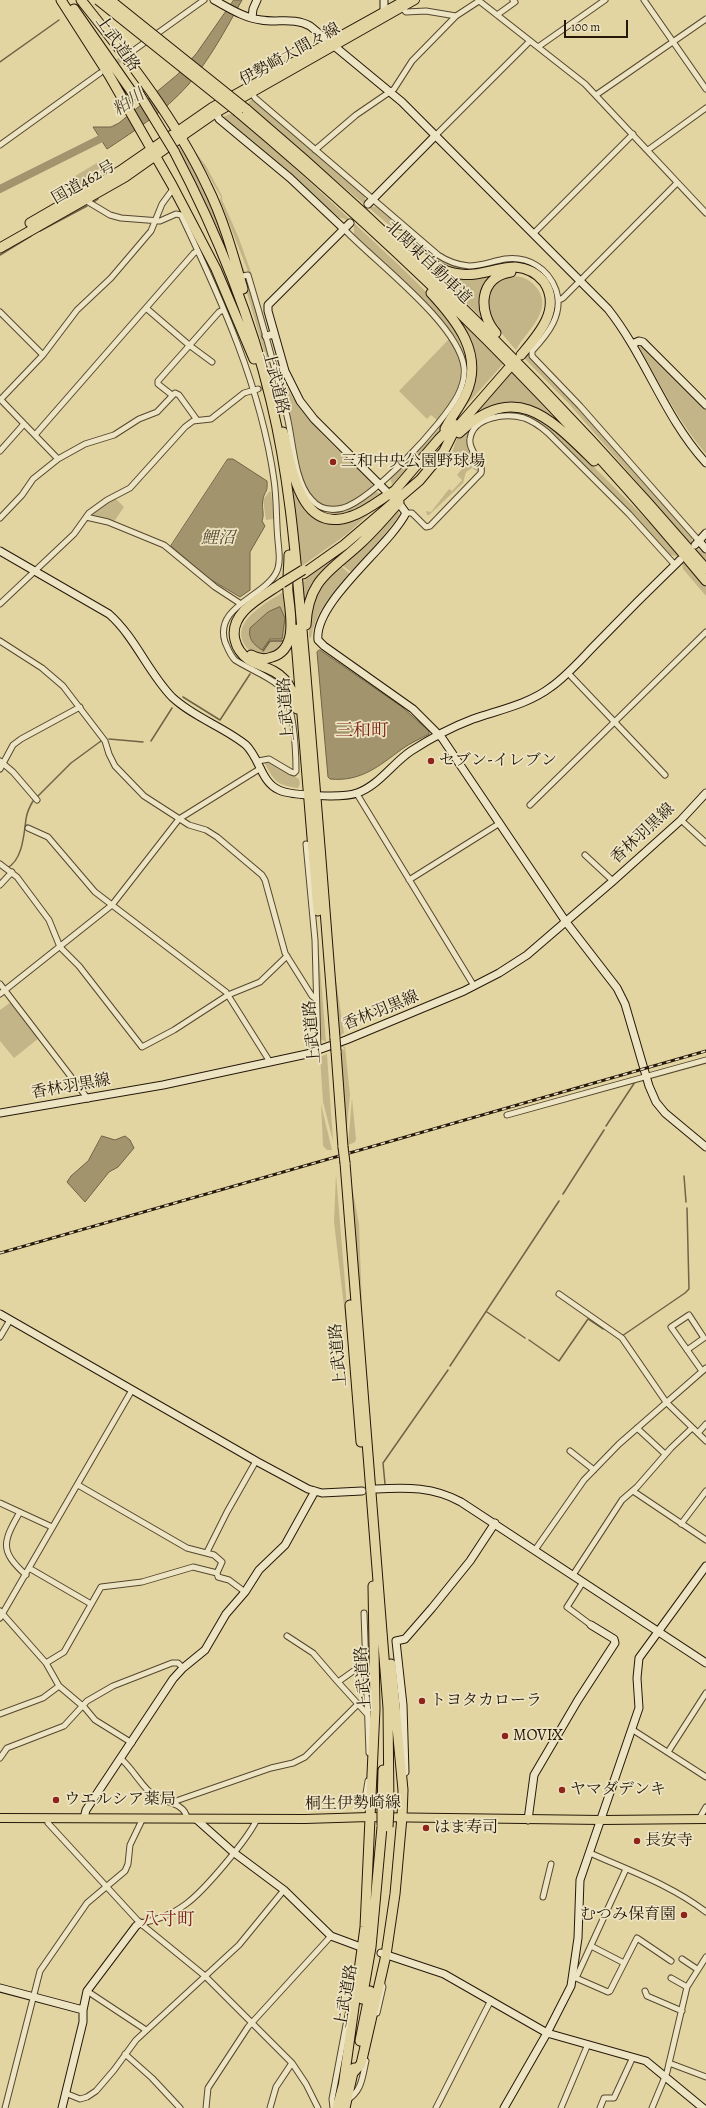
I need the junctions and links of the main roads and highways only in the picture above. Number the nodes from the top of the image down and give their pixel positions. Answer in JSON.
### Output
{"nodes":[{"id":1,"x":62,"y":0,"type":"edge"},
{"id":2,"x":68,"y":0,"type":"edge"},
{"id":3,"x":74,"y":0,"type":"edge"},
{"id":4,"x":81,"y":0,"type":"edge"},
{"id":5,"x":98,"y":0,"type":"edge"},
{"id":6,"x":110,"y":0,"type":"edge"},
{"id":7,"x":415,"y":0,"type":"edge"},
{"id":8,"x":404,"y":4,"type":"edge"},
{"id":9,"x":333,"y":43,"type":"junction"},
{"id":10,"x":136,"y":94,"type":"junction"},
{"id":11,"x":242,"y":111,"type":"junction"},
{"id":12,"x":178,"y":135,"type":"junction"},
{"id":13,"x":172,"y":152,"type":"junction"},
{"id":14,"x":154,"y":153,"type":"junction"},
{"id":15,"x":324,"y":177,"type":"junction"},
{"id":16,"x":81,"y":198,"type":"junction"},
{"id":17,"x":363,"y":222,"type":"junction"},
{"id":18,"x":0,"y":241,"type":"edge"},
{"id":19,"x":0,"y":248,"type":"edge"},
{"id":20,"x":251,"y":329,"type":"junction"},
{"id":21,"x":260,"y":347,"type":"junction"},
{"id":22,"x":254,"y":359,"type":"junction"},
{"id":23,"x":262,"y":367,"type":"junction"},
{"id":24,"x":562,"y":408,"type":"junction"},
{"id":25,"x":439,"y":439,"type":"junction"},
{"id":26,"x":448,"y":445,"type":"junction"},
{"id":27,"x":390,"y":491,"type":"junction"},
{"id":28,"x":406,"y":494,"type":"junction"},
{"id":29,"x":659,"y":525,"type":"junction"},
{"id":30,"x":289,"y":555,"type":"junction"},
{"id":31,"x":706,"y":569,"type":"edge"},
{"id":32,"x":303,"y":572,"type":"junction"},
{"id":33,"x":706,"y":581,"type":"edge"},
{"id":34,"x":283,"y":585,"type":"junction"},
{"id":35,"x":306,"y":683,"type":"junction"},
{"id":36,"x":305,"y":758,"type":"junction"},
{"id":37,"x":312,"y":795,"type":"junction"},
{"id":38,"x":332,"y":1039,"type":"junction"},
{"id":39,"x":376,"y":1584,"type":"junction"},
{"id":40,"x":369,"y":1817,"type":"junction"},
{"id":41,"x":402,"y":1817,"type":"junction"},
{"id":42,"x":0,"y":1818,"type":"edge"},
{"id":43,"x":702,"y":1819,"type":"edge"},
{"id":44,"x":385,"y":1827,"type":"junction"},
{"id":45,"x":353,"y":2073,"type":"junction"},
{"id":46,"x":343,"y":2086,"type":"junction"},
{"id":47,"x":345,"y":2104,"type":"edge"},
{"id":48,"x":337,"y":2108,"type":"edge"}],
"edges":[{"from":1,"to":14,"type":"highway"},
{"from":2,"to":10,"type":"highway","name":"上武道路"},
{"from":3,"to":10,"type":"highway","name":"上武道路"},
{"from":4,"to":12,"type":"highway"},
{"from":5,"to":11,"type":"highway","name":"北関東自動車道","bridge":true},
{"from":6,"to":11,"type":"highway","name":"北関東自動車道","bridge":true},
{"from":7,"to":8,"type":"main road","name":"伊勢崎大間々線"},
{"from":8,"to":9,"type":"main road","name":"伊勢崎大間々線"},
{"from":8,"to":9,"type":"main road","name":"伊勢崎大間々線"},
{"from":9,"to":12,"type":"main road","name":"伊勢崎大間々線"},
{"from":9,"to":12,"type":"main road","name":"伊勢崎大間々線"},
{"from":10,"to":13,"type":"highway","name":"上武道路"},
{"from":11,"to":15,"type":"highway","name":"北関東自動車道"},
{"from":11,"to":17,"type":"highway","name":"北関東自動車道"},
{"from":12,"to":14,"type":"highway","name":"国道462号"},
{"from":12,"to":21,"type":"highway"},
{"from":13,"to":20,"type":"highway","name":"上武道路"},
{"from":13,"to":22,"type":"highway","name":"上武道路"},
{"from":14,"to":16,"type":"highway","name":"国道462号"},
{"from":14,"to":22,"type":"highway"},
{"from":15,"to":24,"type":"highway","name":"北関東自動車道"},
{"from":15,"to":24,"type":"highway"},
{"from":16,"to":18,"type":"highway","name":"国道462号"},
{"from":16,"to":19,"type":"highway","name":"国道462号"},
{"from":17,"to":25,"type":"highway"},
{"from":17,"to":29,"type":"highway","name":"北関東自動車道"},
{"from":20,"to":21,"type":"highway"},
{"from":20,"to":23,"type":"highway","name":"上武道路"},
{"from":21,"to":23,"type":"highway"},
{"from":21,"to":27,"type":"highway"},
{"from":22,"to":30,"type":"highway","name":"上武道路"},
{"from":23,"to":35,"type":"highway","name":"上武道路"},
{"from":24,"to":31,"type":"highway","name":"北関東自動車道"},
{"from":25,"to":26,"type":"highway"},
{"from":25,"to":27,"type":"highway"},
{"from":26,"to":28,"type":"highway"},
{"from":26,"to":29,"type":"highway"},
{"from":27,"to":32,"type":"highway"},
{"from":28,"to":32,"type":"highway"},
{"from":28,"to":35,"type":"highway"},
{"from":29,"to":33,"type":"highway","name":"北関東自動車道"},
{"from":30,"to":34,"type":"highway"},
{"from":30,"to":36,"type":"highway","name":"上武道路"},
{"from":32,"to":34,"type":"highway","bridge":true},
{"from":34,"to":36,"type":"highway"},
{"from":35,"to":37,"type":"highway","name":"上武道路"},
{"from":36,"to":37,"type":"highway","name":"上武道路"},
{"from":37,"to":38,"type":"highway","name":"上武道路"},
{"from":37,"to":38,"type":"highway","name":"上武道路"},
{"from":38,"to":39,"type":"highway","name":"上武道路","bridge":true},
{"from":39,"to":40,"type":"highway"},
{"from":39,"to":41,"type":"highway"},
{"from":39,"to":44,"type":"highway","name":"上武道路","bridge":true},
{"from":40,"to":41,"type":"main road","name":"桐生伊勢崎線"},
{"from":40,"to":42,"type":"main road","name":"桐生伊勢崎線"},
{"from":40,"to":46,"type":"highway"},
{"from":41,"to":43,"type":"main road","name":"桐生伊勢崎線"},
{"from":41,"to":45,"type":"highway"},
{"from":44,"to":45,"type":"highway","name":"上武道路"},
{"from":44,"to":46,"type":"highway","name":"上武道路"},
{"from":45,"to":47,"type":"highway","name":"上武道路"},
{"from":46,"to":48,"type":"highway","name":"上武道路"}]}
